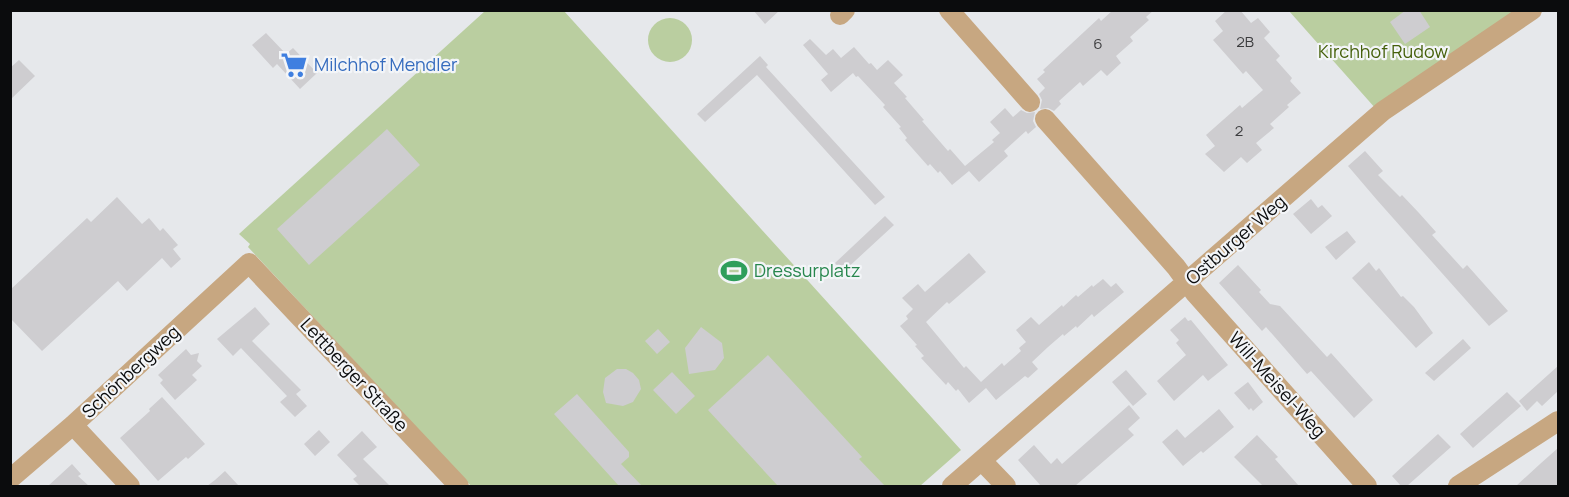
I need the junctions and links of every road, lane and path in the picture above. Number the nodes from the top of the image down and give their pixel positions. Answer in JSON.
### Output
{"nodes":[{"id":1,"x":949,"y":10,"type":"edge"},
{"id":2,"x":1532,"y":10,"type":"edge"},
{"id":3,"x":1030,"y":102,"type":"dead end"},
{"id":4,"x":1045,"y":119,"type":"dead end"},
{"id":5,"x":249,"y":263,"type":"joint"},
{"id":6,"x":1187,"y":282,"type":"junction"},
{"id":7,"x":1558,"y":421,"type":"edge"},
{"id":8,"x":73,"y":425,"type":"junction"},
{"id":9,"x":982,"y":460,"type":"junction"},
{"id":10,"x":10,"y":479,"type":"edge"},
{"id":11,"x":130,"y":486,"type":"edge"},
{"id":12,"x":459,"y":486,"type":"edge"},
{"id":13,"x":952,"y":486,"type":"edge"},
{"id":14,"x":1006,"y":486,"type":"edge"},
{"id":15,"x":1367,"y":486,"type":"edge"},
{"id":16,"x":1458,"y":486,"type":"edge"}],
"edges":[{"from":1,"to":3,"type":"street"},
{"from":2,"to":6,"type":"street","name":"Ostburger Weg"},
{"from":4,"to":6,"type":"street","name":"Will-Meisel-Weg"},
{"from":5,"to":8,"type":"street","name":"Schönbergweg"},
{"from":5,"to":12,"type":"street","name":"Lettberger Straße"},
{"from":6,"to":9,"type":"street","name":"Ostburger Weg"},
{"from":6,"to":15,"type":"street","name":"Will-Meisel-Weg"},
{"from":7,"to":16,"type":"street"},
{"from":8,"to":10,"type":"street","name":"Schönbergweg"},
{"from":8,"to":11,"type":"street"},
{"from":9,"to":13,"type":"street","name":"Ostburger Weg"},
{"from":9,"to":14,"type":"street"}]}
